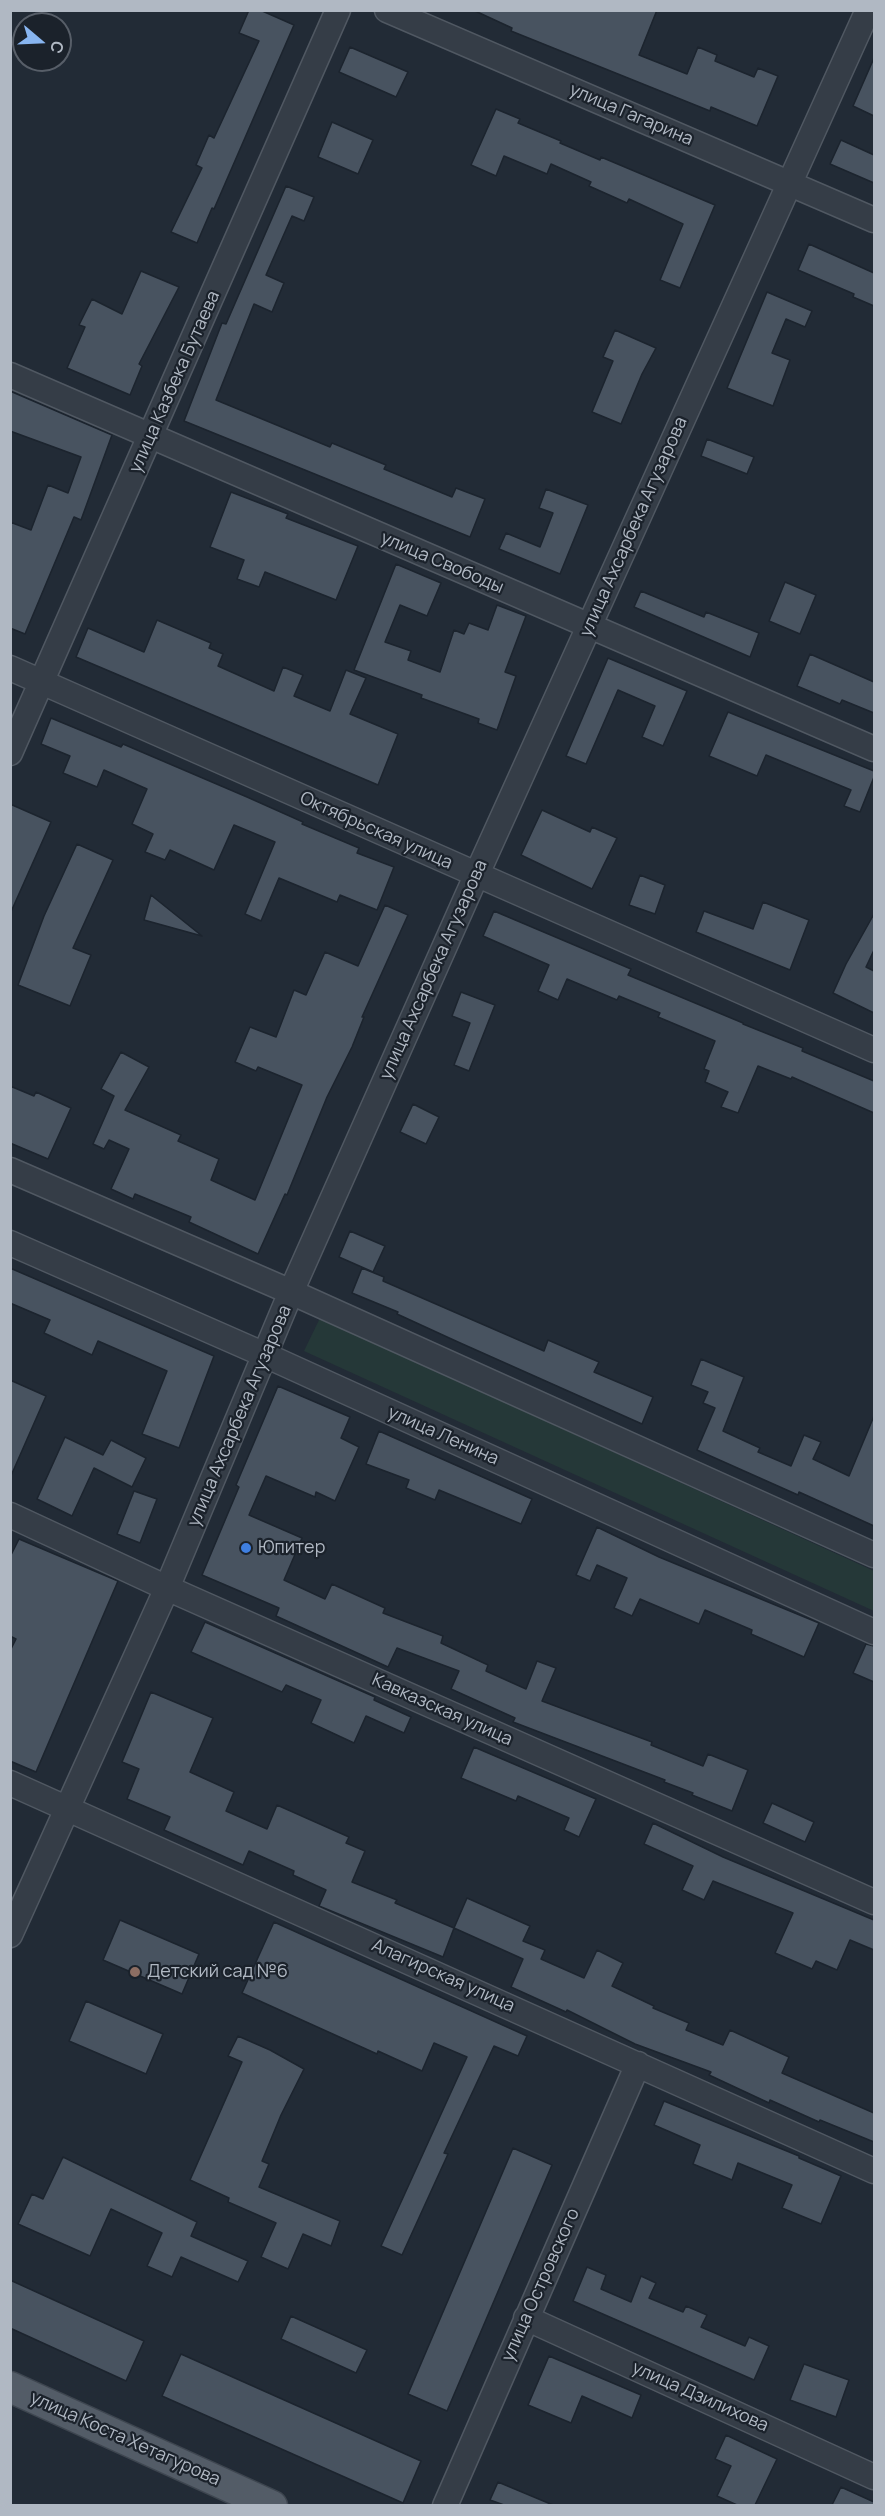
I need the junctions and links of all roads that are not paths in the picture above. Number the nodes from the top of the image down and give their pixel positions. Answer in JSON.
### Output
{"nodes":[{"id":1,"x":338,"y":10,"type":"edge"},
{"id":2,"x":387,"y":10,"type":"edge"},
{"id":3,"x":868,"y":10,"type":"edge"},
{"id":4,"x":789,"y":183,"type":"junction"},
{"id":5,"x":874,"y":220,"type":"edge"},
{"id":6,"x":10,"y":375,"type":"edge"},
{"id":7,"x":151,"y":438,"type":"junction"},
{"id":8,"x":588,"y":627,"type":"junction"},
{"id":9,"x":10,"y":668,"type":"edge"},
{"id":10,"x":43,"y":682,"type":"junction"},
{"id":11,"x":874,"y":749,"type":"edge"},
{"id":12,"x":10,"y":753,"type":"edge"},
{"id":13,"x":476,"y":876,"type":"junction"},
{"id":14,"x":874,"y":1050,"type":"edge"},
{"id":15,"x":10,"y":1170,"type":"edge"},
{"id":16,"x":10,"y":1243,"type":"edge"},
{"id":17,"x":291,"y":1292,"type":"junction"},
{"id":18,"x":265,"y":1355,"type":"junction"},
{"id":19,"x":10,"y":1515,"type":"edge"},
{"id":20,"x":874,"y":1555,"type":"edge"},
{"id":21,"x":167,"y":1588,"type":"junction"},
{"id":22,"x":874,"y":1632,"type":"edge"},
{"id":23,"x":10,"y":1783,"type":"edge"},
{"id":24,"x":68,"y":1808,"type":"junction"},
{"id":25,"x":874,"y":1902,"type":"edge"},
{"id":26,"x":10,"y":1935,"type":"edge"},
{"id":27,"x":638,"y":2064,"type":"junction"},
{"id":28,"x":874,"y":2171,"type":"edge"},
{"id":29,"x":526,"y":2318,"type":"junction"},
{"id":30,"x":10,"y":2386,"type":"edge"},
{"id":31,"x":874,"y":2476,"type":"edge"},
{"id":32,"x":272,"y":2505,"type":"edge"},
{"id":33,"x":445,"y":2505,"type":"edge"}],
"edges":[{"from":1,"to":7,"type":"street","name":"улица Казбека Бутаева"},
{"from":2,"to":4,"type":"street","name":"улица Гагарина"},
{"from":3,"to":4,"type":"street","name":"улица Ахсарбека Агузарова"},
{"from":4,"to":5,"type":"street","name":"улица Гагарина"},
{"from":4,"to":8,"type":"street","name":"улица Ахсарбека Агузарова"},
{"from":6,"to":7,"type":"street","name":"улица Свободы"},
{"from":7,"to":8,"type":"street","name":"улица Свободы"},
{"from":7,"to":10,"type":"street","name":"улица Казбека Бутаева"},
{"from":8,"to":11,"type":"street","name":"улица Свободы"},
{"from":8,"to":13,"type":"street","name":"улица Ахсарбека Агузарова"},
{"from":9,"to":10,"type":"street","name":"Октябрьская улица"},
{"from":10,"to":12,"type":"street","name":"улица Казбека Бутаева"},
{"from":10,"to":13,"type":"street","name":"Октябрьская улица"},
{"from":13,"to":14,"type":"street","name":"Октябрьская улица"},
{"from":13,"to":17,"type":"street","name":"улица Ахсарбека Агузарова"},
{"from":15,"to":17,"type":"street"},
{"from":16,"to":18,"type":"street","name":"улица Ленина"},
{"from":17,"to":18,"type":"street","name":"улица Ахсарбека Агузарова"},
{"from":17,"to":20,"type":"street"},
{"from":18,"to":21,"type":"street","name":"улица Ахсарбека Агузарова"},
{"from":18,"to":22,"type":"street","name":"улица Ленина"},
{"from":19,"to":21,"type":"street","name":"Кавказская улица"},
{"from":21,"to":24,"type":"street","name":"улица Ахсарбека Агузарова"},
{"from":21,"to":25,"type":"street","name":"Кавказская улица"},
{"from":23,"to":24,"type":"street","name":"Алагирская улица"},
{"from":24,"to":26,"type":"street","name":"улица Ахсарбека Агузарова"},
{"from":24,"to":27,"type":"street","name":"Алагирская улица"},
{"from":27,"to":28,"type":"street","name":"Алагирская улица"},
{"from":27,"to":29,"type":"street","name":"улица Островского"},
{"from":29,"to":31,"type":"street","name":"улица Дзилихова"},
{"from":29,"to":33,"type":"street","name":"улица Островского"},
{"from":30,"to":32,"type":"main road","name":"улица Коста Хетагурова"}]}
